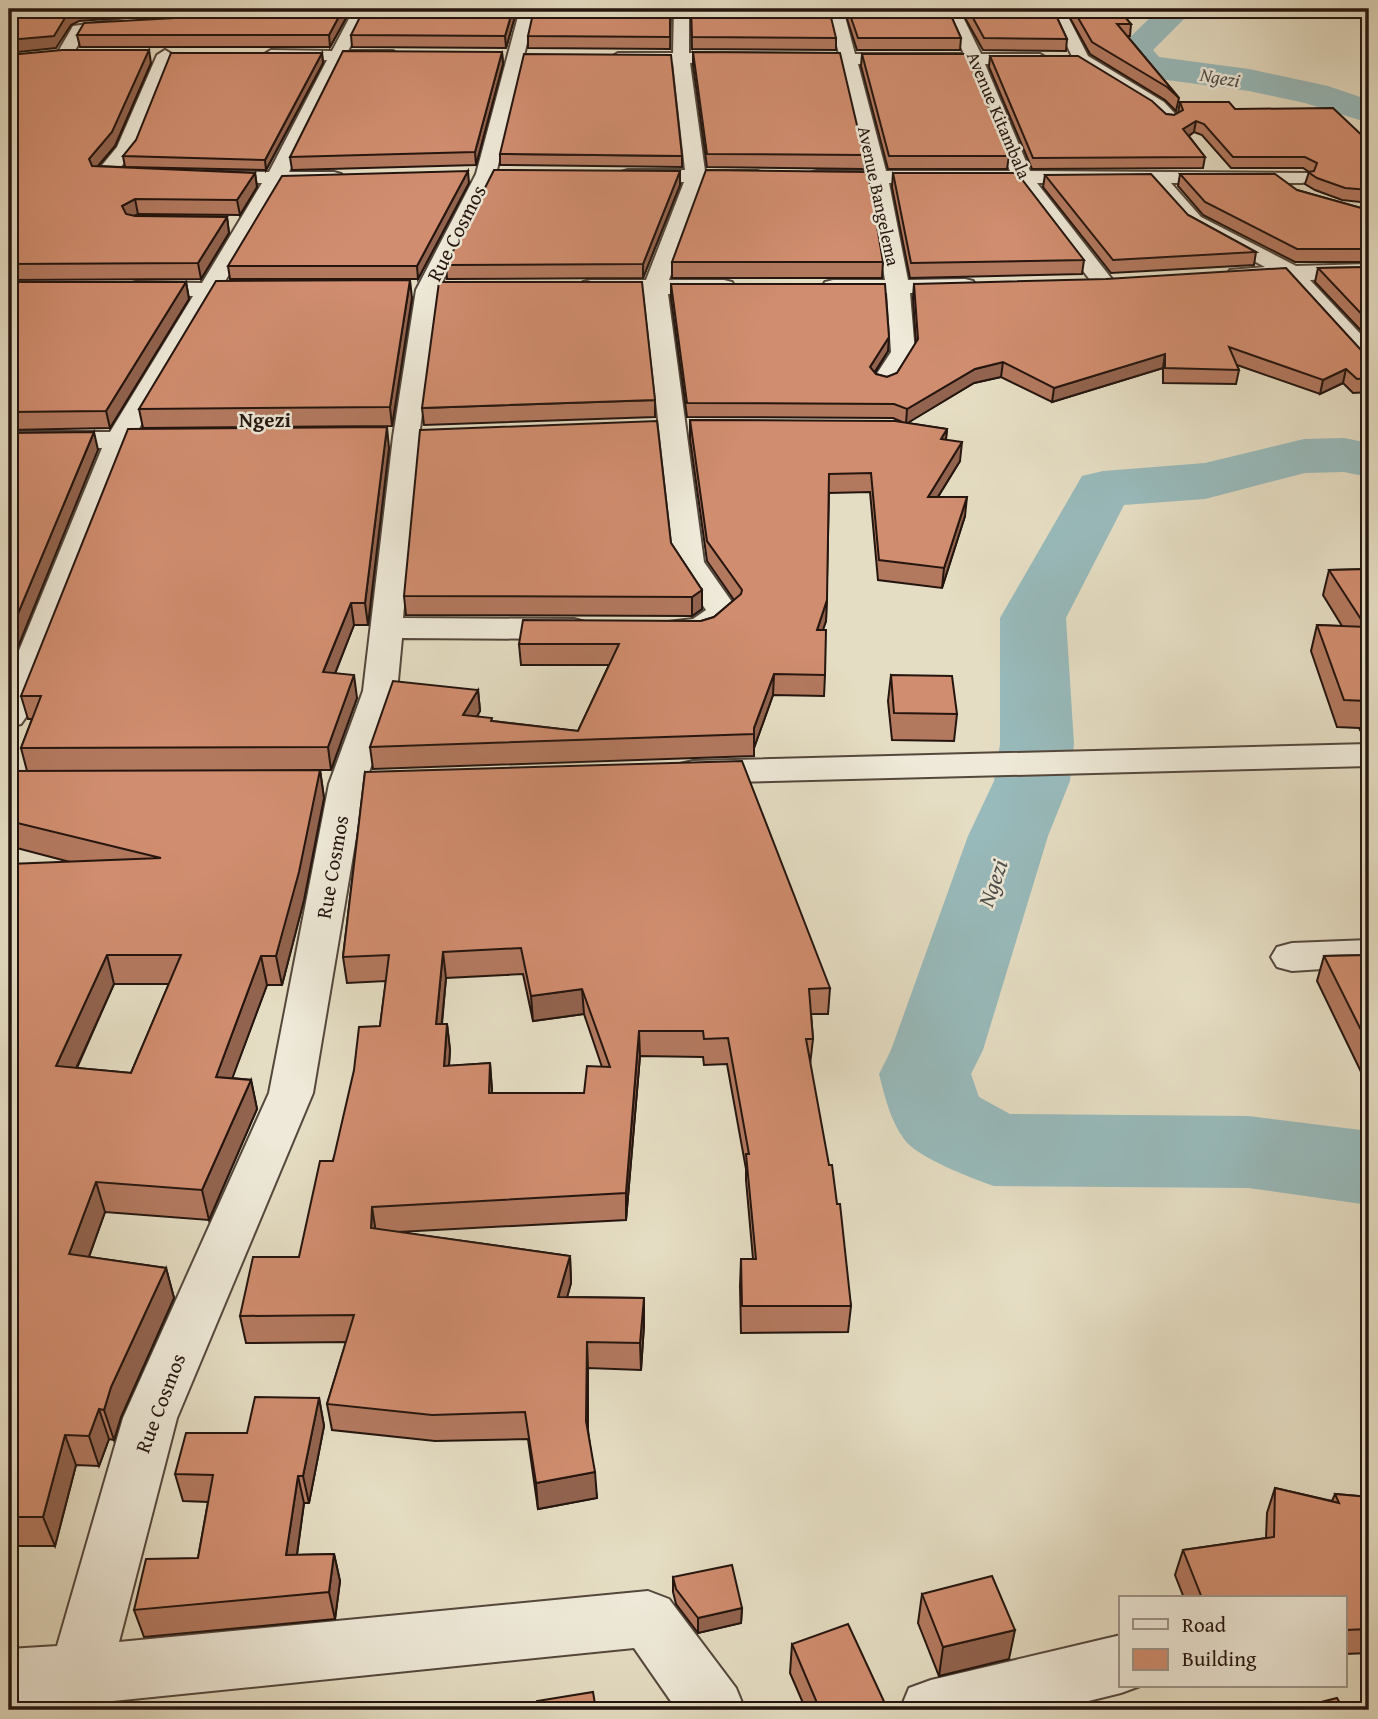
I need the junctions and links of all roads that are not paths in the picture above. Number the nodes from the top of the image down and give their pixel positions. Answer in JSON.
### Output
{"nodes":[{"id":1,"x":361,"y":9,"type":"edge"},
{"id":2,"x":527,"y":9,"type":"edge"},
{"id":3,"x":681,"y":9,"type":"edge"},
{"id":4,"x":836,"y":9,"type":"edge"},
{"id":5,"x":952,"y":9,"type":"edge"},
{"id":6,"x":1057,"y":9,"type":"edge"},
{"id":7,"x":144,"y":18,"type":"edge"},
{"id":8,"x":89,"y":55,"type":"edge"},
{"id":9,"x":166,"y":55,"type":"dead end"},
{"id":10,"x":248,"y":55,"type":"edge"},
{"id":11,"x":338,"y":55,"type":"junction"},
{"id":12,"x":405,"y":56,"type":"edge"},
{"id":13,"x":597,"y":58,"type":"edge"},
{"id":14,"x":681,"y":58,"type":"junction"},
{"id":15,"x":848,"y":59,"type":"junction"},
{"id":16,"x":975,"y":59,"type":"junction"},
{"id":17,"x":1068,"y":59,"type":"junction"},
{"id":18,"x":1171,"y":119,"type":"edge"},
{"id":19,"x":1209,"y":159,"type":"dead end"},
{"id":20,"x":612,"y":176,"type":"edge"},
{"id":21,"x":354,"y":177,"type":"edge"},
{"id":22,"x":696,"y":177,"type":"junction"},
{"id":23,"x":774,"y":177,"type":"edge"},
{"id":24,"x":800,"y":177,"type":"edge"},
{"id":25,"x":1155,"y":177,"type":"junction"},
{"id":26,"x":1224,"y":177,"type":"junction"},
{"id":27,"x":878,"y":178,"type":"junction"},
{"id":28,"x":1023,"y":178,"type":"junction"},
{"id":29,"x":275,"y":179,"type":"junction"},
{"id":30,"x":1302,"y":186,"type":"dead end"},
{"id":31,"x":220,"y":224,"type":"edge"},
{"id":32,"x":247,"y":224,"type":"junction"},
{"id":33,"x":1369,"y":271,"type":"edge"},
{"id":34,"x":1290,"y":272,"type":"junction"},
{"id":35,"x":1210,"y":277,"type":"edge"},
{"id":36,"x":1131,"y":281,"type":"edge"},
{"id":37,"x":1077,"y":283,"type":"edge"},
{"id":38,"x":1104,"y":283,"type":"junction"},
{"id":39,"x":655,"y":286,"type":"junction"},
{"id":40,"x":981,"y":286,"type":"edge"},
{"id":41,"x":749,"y":287,"type":"edge"},
{"id":42,"x":817,"y":287,"type":"edge"},
{"id":43,"x":574,"y":288,"type":"edge"},
{"id":44,"x":898,"y":288,"type":"junction"},
{"id":45,"x":115,"y":289,"type":"edge"},
{"id":46,"x":208,"y":289,"type":"junction"},
{"id":47,"x":290,"y":290,"type":"edge"},
{"id":48,"x":1365,"y":348,"type":"edge"},
{"id":49,"x":885,"y":381,"type":"edge"},
{"id":50,"x":671,"y":428,"type":"junction"},
{"id":51,"x":699,"y":428,"type":"edge"},
{"id":52,"x":643,"y":429,"type":"edge"},
{"id":53,"x":201,"y":439,"type":"edge"},
{"id":54,"x":9,"y":440,"type":"edge"},
{"id":55,"x":119,"y":440,"type":"junction"},
{"id":56,"x":387,"y":628,"type":"junction"},
{"id":57,"x":605,"y":629,"type":"edge"},
{"id":58,"x":646,"y":629,"type":"edge"},
{"id":59,"x":9,"y":717,"type":"edge"},
{"id":60,"x":1369,"y":755,"type":"edge"},
{"id":61,"x":666,"y":773,"type":"edge"},
{"id":62,"x":388,"y":782,"type":"edge"},
{"id":63,"x":333,"y":784,"type":"junction"},
{"id":64,"x":1369,"y":953,"type":"edge"},
{"id":65,"x":1292,"y":957,"type":"dead end"},
{"id":66,"x":1119,"y":1664,"type":"edge"},
{"id":67,"x":9,"y":1678,"type":"edge"},
{"id":68,"x":73,"y":1693,"type":"edge"},
{"id":69,"x":714,"y":1710,"type":"edge"},
{"id":70,"x":932,"y":1710,"type":"edge"}],
"edges":[{"from":1,"to":11,"type":"street"},
{"from":2,"to":56,"type":"street","name":"Rue Cosmos"},
{"from":3,"to":14,"type":"street"},
{"from":4,"to":15,"type":"street","name":"Avenue Bangelema"},
{"from":5,"to":16,"type":"street","name":"Avenue Kitambala"},
{"from":6,"to":17,"type":"street"},
{"from":7,"to":8,"type":"street"},
{"from":9,"to":29,"type":"street"},
{"from":10,"to":11,"type":"street"},
{"from":11,"to":12,"type":"street"},
{"from":11,"to":29,"type":"street"},
{"from":13,"to":14,"type":"street"},
{"from":14,"to":15,"type":"street"},
{"from":14,"to":22,"type":"street"},
{"from":15,"to":16,"type":"street"},
{"from":15,"to":27,"type":"street","name":"Avenue Bangelema"},
{"from":16,"to":17,"type":"street"},
{"from":16,"to":28,"type":"street","name":"Avenue Kitambala"},
{"from":17,"to":18,"type":"street"},
{"from":19,"to":26,"type":"street"},
{"from":20,"to":22,"type":"street"},
{"from":21,"to":29,"type":"street"},
{"from":22,"to":23,"type":"street"},
{"from":22,"to":39,"type":"street"},
{"from":24,"to":27,"type":"street"},
{"from":25,"to":26,"type":"street"},
{"from":25,"to":28,"type":"street"},
{"from":25,"to":34,"type":"street"},
{"from":26,"to":30,"type":"street"},
{"from":27,"to":28,"type":"street"},
{"from":27,"to":44,"type":"street","name":"Avenue Bangelema"},
{"from":28,"to":38,"type":"street","name":"Avenue Kitambala"},
{"from":29,"to":32,"type":"street"},
{"from":31,"to":32,"type":"street"},
{"from":32,"to":46,"type":"street"},
{"from":33,"to":34,"type":"street"},
{"from":34,"to":35,"type":"street"},
{"from":34,"to":48,"type":"street"},
{"from":36,"to":38,"type":"street"},
{"from":37,"to":38,"type":"street"},
{"from":39,"to":41,"type":"street"},
{"from":39,"to":43,"type":"street"},
{"from":39,"to":50,"type":"street"},
{"from":40,"to":44,"type":"street"},
{"from":42,"to":44,"type":"street"},
{"from":44,"to":49,"type":"street","name":"Avenue Bangelema"},
{"from":45,"to":46,"type":"street"},
{"from":46,"to":47,"type":"street"},
{"from":46,"to":55,"type":"street"},
{"from":50,"to":51,"type":"street"},
{"from":50,"to":52,"type":"street"},
{"from":50,"to":58,"type":"street"},
{"from":53,"to":55,"type":"street"},
{"from":54,"to":55,"type":"street"},
{"from":55,"to":59,"type":"street"},
{"from":56,"to":57,"type":"street"},
{"from":56,"to":63,"type":"street","name":"Rue Cosmos"},
{"from":60,"to":61,"type":"street"},
{"from":62,"to":63,"type":"street"},
{"from":63,"to":68,"type":"street","name":"Rue Cosmos"},
{"from":64,"to":65,"type":"street"},
{"from":66,"to":70,"type":"street"},
{"from":67,"to":68,"type":"street"},
{"from":68,"to":69,"type":"street"}]}
